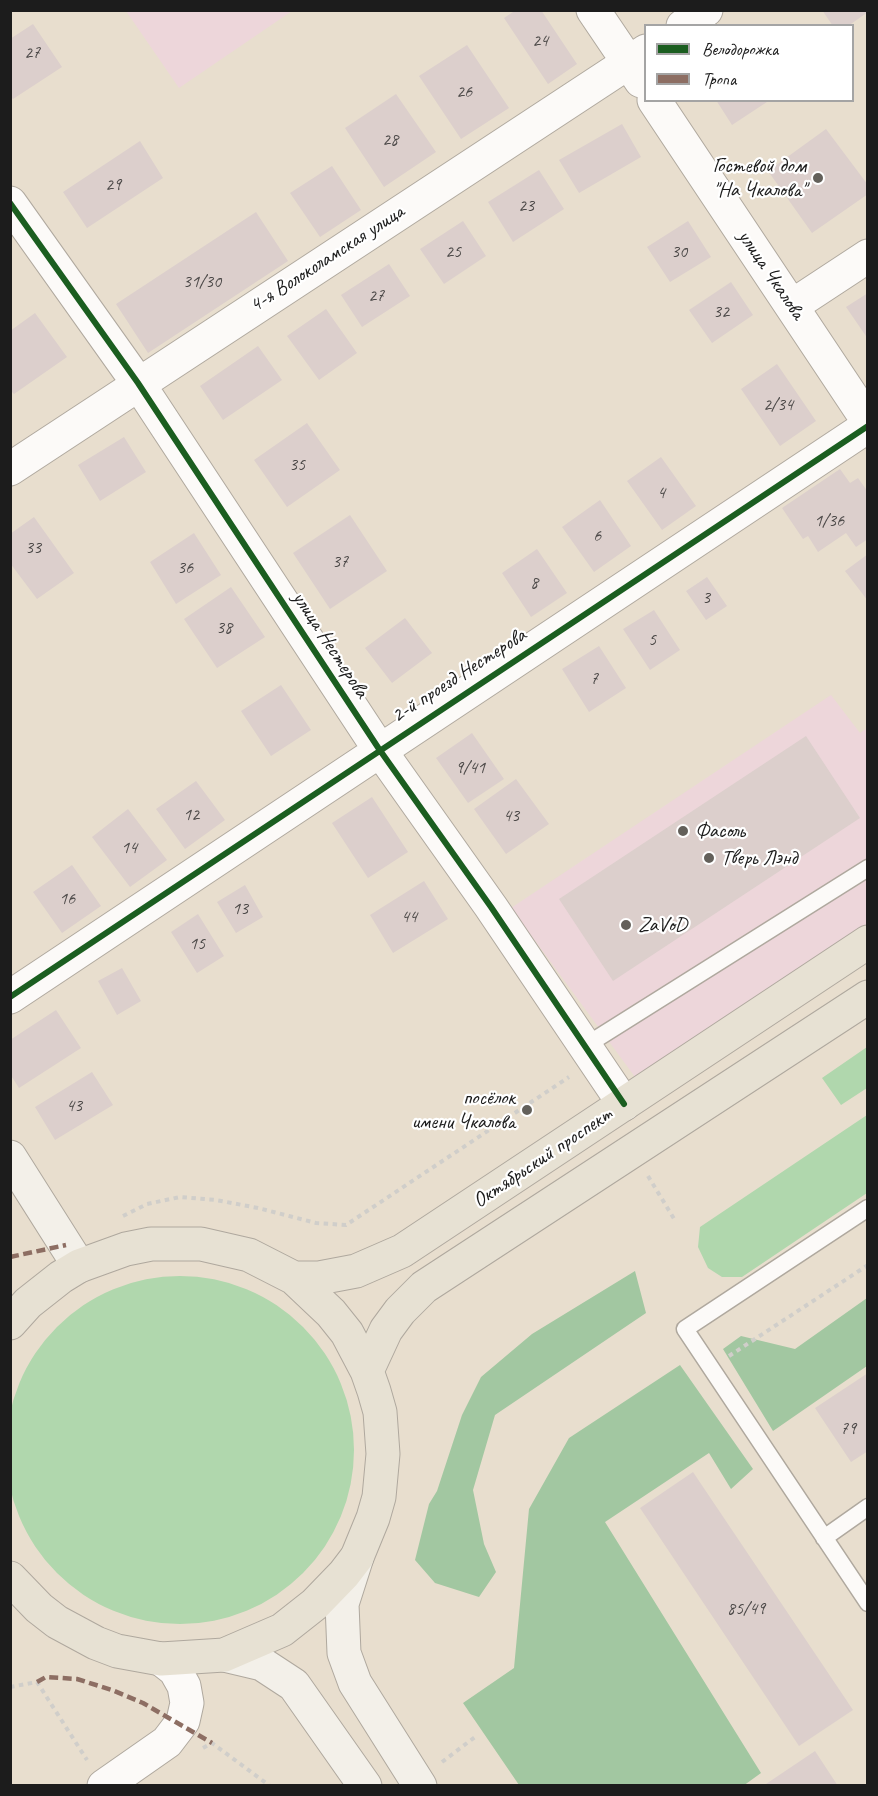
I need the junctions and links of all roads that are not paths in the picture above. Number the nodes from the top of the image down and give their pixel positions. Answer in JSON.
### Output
{"nodes":[{"id":1,"x":594,"y":10,"type":"edge"},
{"id":2,"x":706,"y":10,"type":"edge"},
{"id":3,"x":686,"y":24,"type":"edge"},
{"id":4,"x":640,"y":67,"type":"edge"},
{"id":5,"x":655,"y":102,"type":"edge"},
{"id":6,"x":10,"y":204,"type":"edge"},
{"id":7,"x":867,"y":256,"type":"edge"},
{"id":8,"x":792,"y":306,"type":"junction"},
{"id":9,"x":138,"y":383,"type":"junction"},
{"id":10,"x":867,"y":421,"type":"edge"},
{"id":11,"x":867,"y":426,"type":"edge"},
{"id":12,"x":10,"y":469,"type":"edge"},
{"id":13,"x":379,"y":749,"type":"junction"},
{"id":14,"x":867,"y":868,"type":"edge"},
{"id":15,"x":867,"y":942,"type":"edge"},
{"id":16,"x":10,"y":997,"type":"edge"},
{"id":17,"x":867,"y":998,"type":"edge"},
{"id":18,"x":585,"y":1046,"type":"junction"},
{"id":19,"x":624,"y":1104,"type":"junction"},
{"id":20,"x":10,"y":1157,"type":"edge"},
{"id":21,"x":867,"y":1208,"type":"edge"},
{"id":22,"x":79,"y":1266,"type":"junction"},
{"id":23,"x":294,"y":1278,"type":"junction"},
{"id":24,"x":10,"y":1323,"type":"edge"},
{"id":25,"x":367,"y":1371,"type":"junction"},
{"id":26,"x":867,"y":1507,"type":"edge"},
{"id":27,"x":824,"y":1538,"type":"junction"},
{"id":28,"x":357,"y":1557,"type":"junction"},
{"id":29,"x":10,"y":1578,"type":"edge"},
{"id":30,"x":867,"y":1603,"type":"edge"},
{"id":31,"x":25,"y":1610,"type":"edge"},
{"id":32,"x":224,"y":1655,"type":"junction"},
{"id":33,"x":161,"y":1659,"type":"junction"},
{"id":34,"x":104,"y":1785,"type":"edge"},
{"id":35,"x":365,"y":1785,"type":"edge"},
{"id":36,"x":420,"y":1785,"type":"edge"}],
"edges":[{"from":1,"to":4,"type":"street"},
{"from":2,"to":3,"type":"street"},
{"from":4,"to":9,"type":"street","name":"4-я Волоколамская улица"},
{"from":5,"to":8,"type":"street","name":"улица Чкалова"},
{"from":6,"to":9,"type":"street","name":"улица Нестерова"},
{"from":7,"to":8,"type":"street"},
{"from":8,"to":10,"type":"street","name":"улица Чкалова"},
{"from":9,"to":12,"type":"street","name":"4-я Волоколамская улица"},
{"from":9,"to":13,"type":"street","name":"улица Нестерова"},
{"from":11,"to":13,"type":"street","name":"2-й проезд Нестерова"},
{"from":13,"to":16,"type":"street","name":"2-й проезд Нестерова"},
{"from":13,"to":18,"type":"street","name":"улица Нестерова"},
{"from":14,"to":18,"type":"lane"},
{"from":15,"to":19,"type":"main road","name":"Октябрьский проспект"},
{"from":17,"to":25,"type":"main road","name":"Октябрьский проспект"},
{"from":18,"to":19,"type":"street","name":"улица Нестерова"},
{"from":19,"to":23,"type":"main road","name":"Октябрьский проспект"},
{"from":20,"to":22,"type":"main road"},
{"from":21,"to":27,"type":"lane"},
{"from":22,"to":23,"type":"main road"},
{"from":22,"to":24,"type":"main road"},
{"from":23,"to":25,"type":"main road"},
{"from":25,"to":28,"type":"main road"},
{"from":26,"to":27,"type":"lane"},
{"from":27,"to":30,"type":"lane"},
{"from":28,"to":32,"type":"main road"},
{"from":28,"to":36,"type":"main road"},
{"from":29,"to":31,"type":"main road"},
{"from":31,"to":33,"type":"main road"},
{"from":32,"to":33,"type":"main road"},
{"from":32,"to":35,"type":"main road"},
{"from":33,"to":34,"type":"street"}]}
